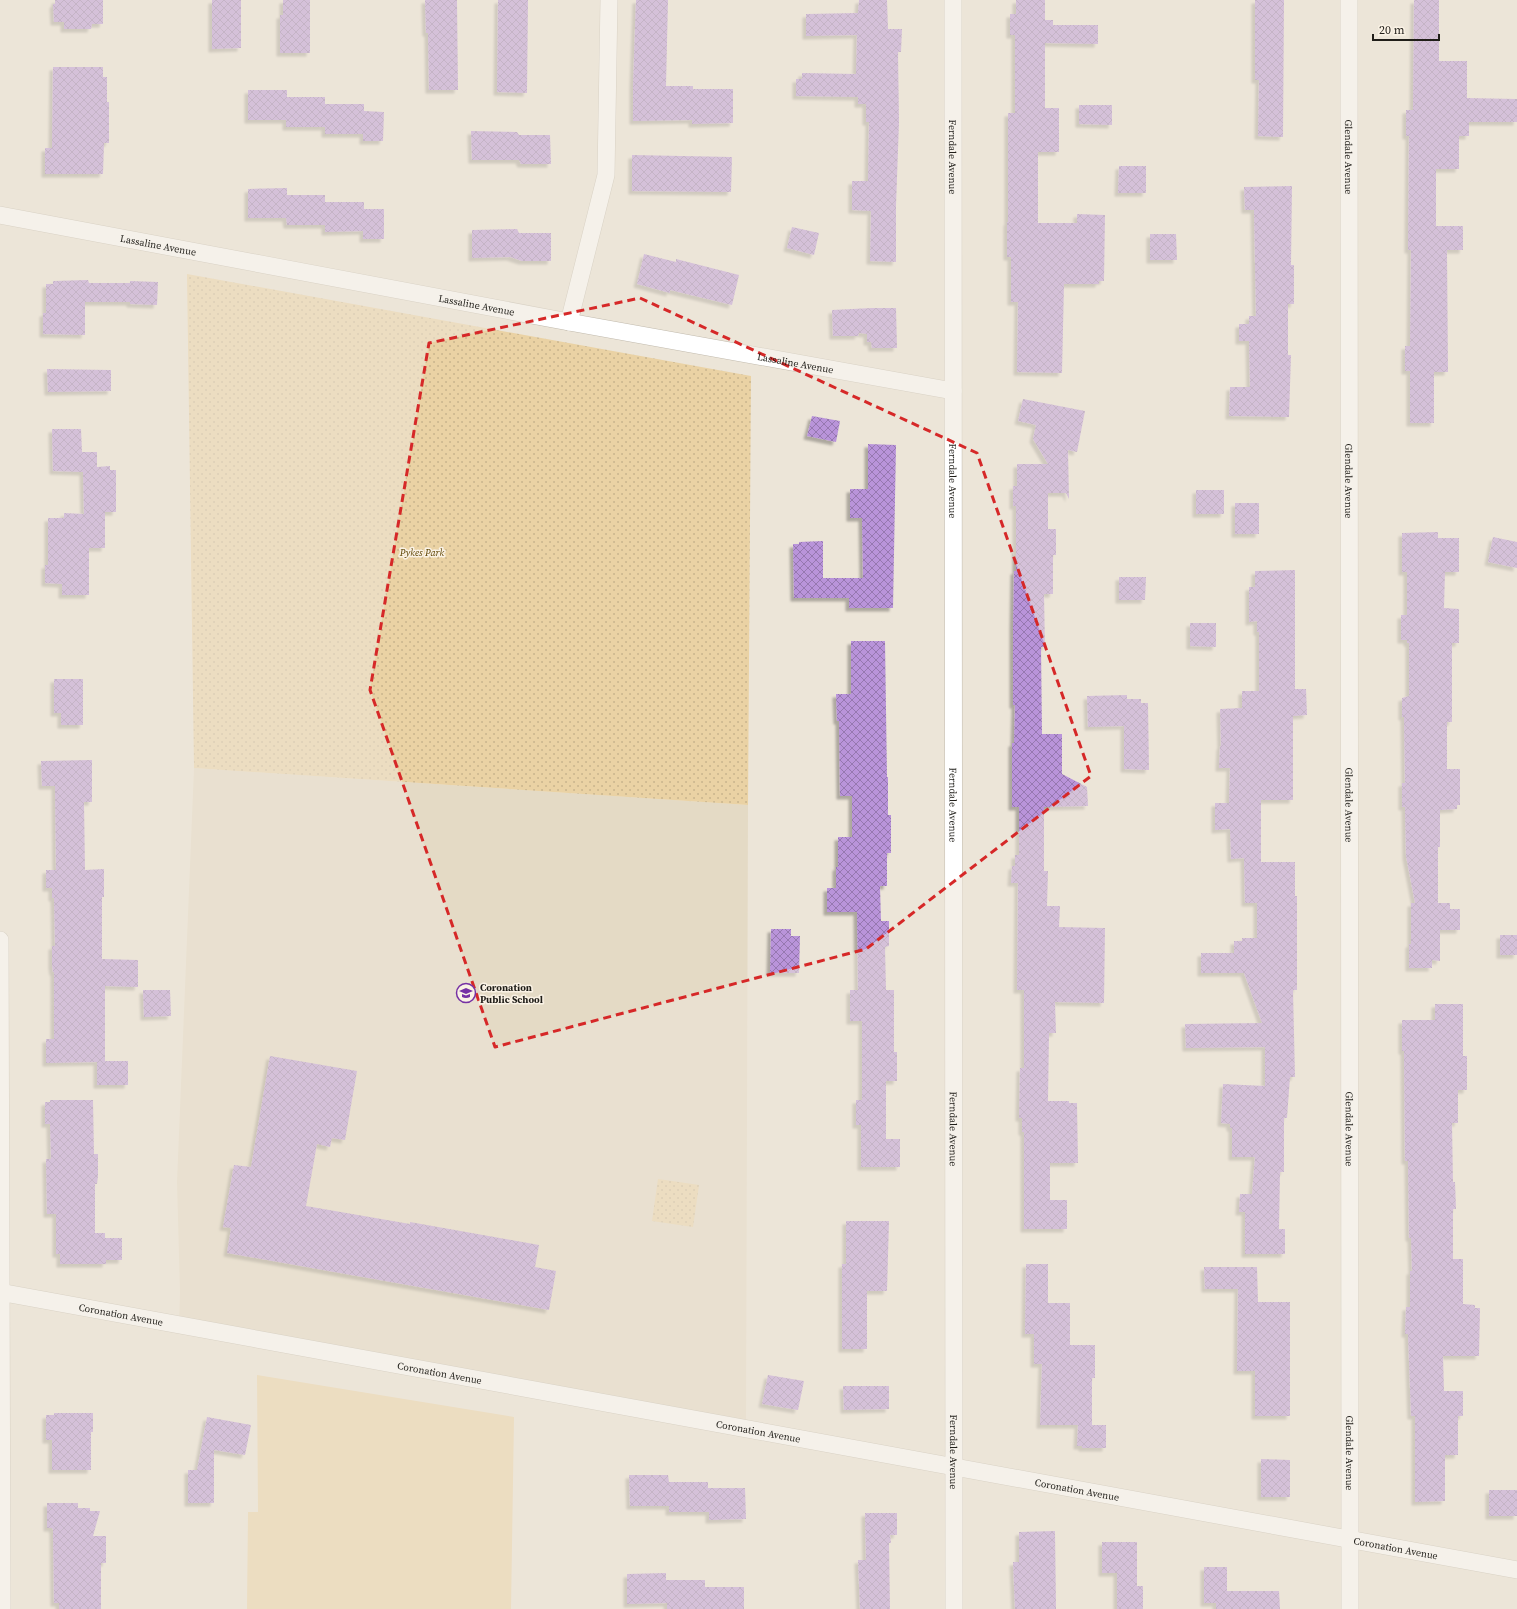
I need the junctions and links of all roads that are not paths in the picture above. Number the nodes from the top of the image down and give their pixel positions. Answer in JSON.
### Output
{"nodes":[{"id":1,"x":609,"y":0,"type":"edge"},
{"id":2,"x":953,"y":0,"type":"edge"},
{"id":3,"x":1349,"y":0,"type":"edge"},
{"id":4,"x":0,"y":215,"type":"edge"},
{"id":5,"x":569,"y":322,"type":"junction"},
{"id":6,"x":953,"y":391,"type":"junction"},
{"id":7,"x":0,"y":940,"type":"edge"},
{"id":8,"x":0,"y":1292,"type":"edge"},
{"id":9,"x":954,"y":1466,"type":"junction"},
{"id":10,"x":1350,"y":1539,"type":"junction"},
{"id":11,"x":1517,"y":1570,"type":"edge"},
{"id":12,"x":2,"y":1609,"type":"edge"},
{"id":13,"x":954,"y":1609,"type":"edge"},
{"id":14,"x":1350,"y":1609,"type":"edge"}],
"edges":[{"from":1,"to":5,"type":"street"},
{"from":2,"to":6,"type":"street","name":"Ferndale Avenue"},
{"from":3,"to":10,"type":"street","name":"Glendale Avenue"},
{"from":4,"to":5,"type":"street","name":"Lassaline Avenue"},
{"from":5,"to":6,"type":"street","name":"Lassaline Avenue"},
{"from":6,"to":9,"type":"street","name":"Ferndale Avenue"},
{"from":7,"to":8,"type":"street"},
{"from":8,"to":9,"type":"street","name":"Coronation Avenue"},
{"from":8,"to":12,"type":"street"},
{"from":9,"to":10,"type":"street","name":"Coronation Avenue"},
{"from":9,"to":13,"type":"street","name":"Ferndale Avenue"},
{"from":10,"to":11,"type":"street","name":"Coronation Avenue"},
{"from":10,"to":14,"type":"street","name":"Glendale Avenue"}]}
